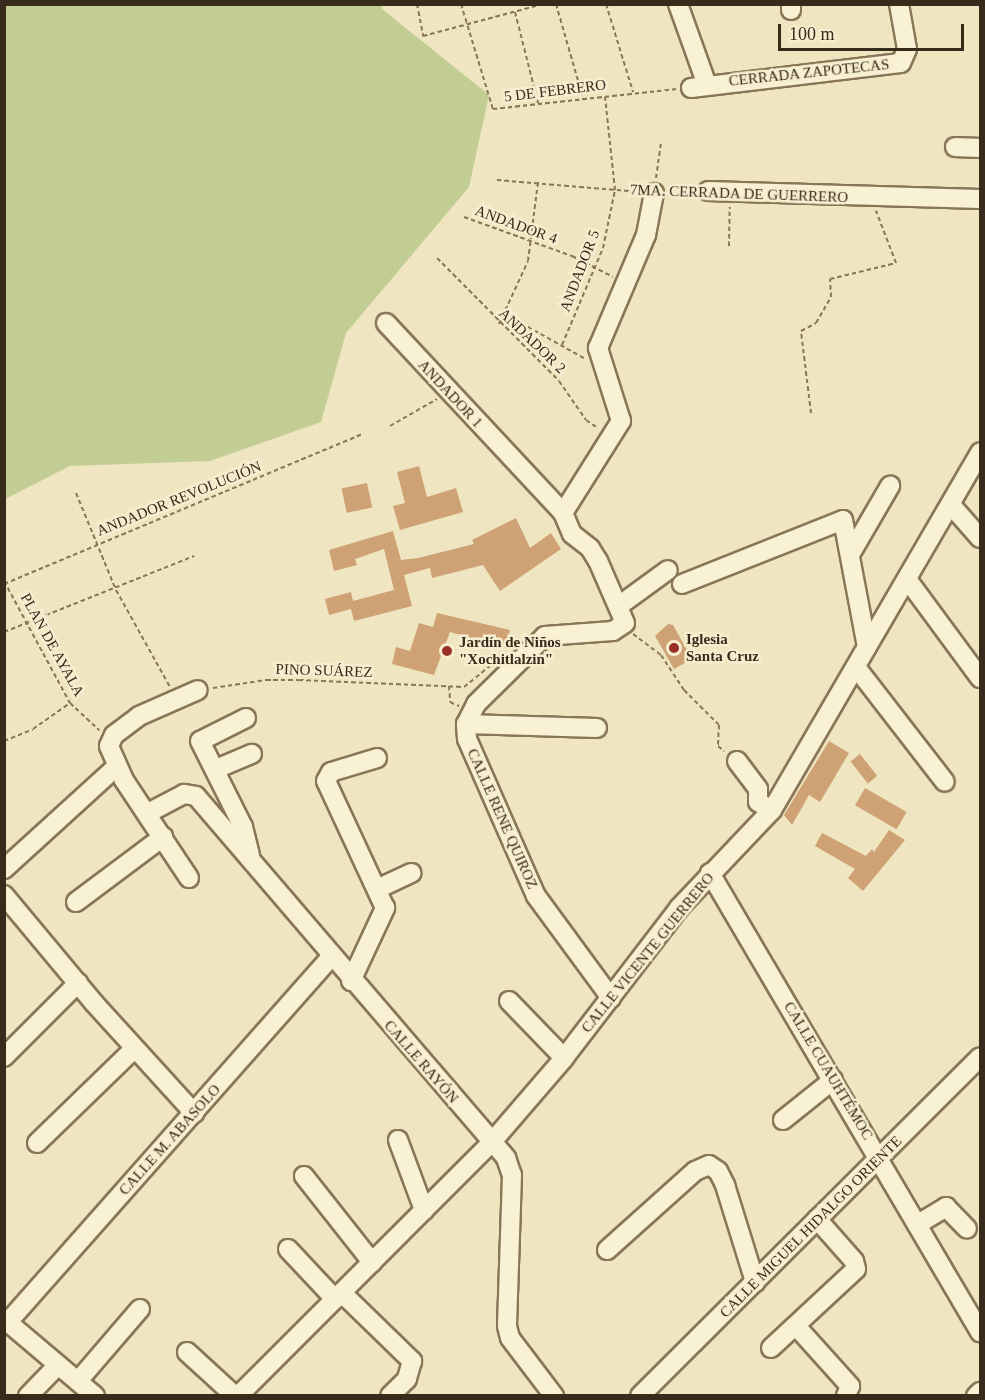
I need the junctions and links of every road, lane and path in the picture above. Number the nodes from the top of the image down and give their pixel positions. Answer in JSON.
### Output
{"nodes":[{"id":1,"x":417,"y":4,"type":"edge"},
{"id":2,"x":461,"y":4,"type":"edge"},
{"id":3,"x":543,"y":4,"type":"edge"},
{"id":4,"x":556,"y":4,"type":"edge"},
{"id":5,"x":606,"y":4,"type":"edge"},
{"id":6,"x":678,"y":4,"type":"edge"},
{"id":7,"x":899,"y":4,"type":"edge"},
{"id":8,"x":515,"y":12,"type":"junction"},
{"id":9,"x":467,"y":26,"type":"junction"},
{"id":10,"x":699,"y":86,"type":"junction"},
{"id":11,"x":633,"y":92,"type":"junction"},
{"id":12,"x":605,"y":96,"type":"junction"},
{"id":13,"x":584,"y":98,"type":"junction"},
{"id":14,"x":538,"y":104,"type":"junction"},
{"id":15,"x":661,"y":142,"type":"dead end"},
{"id":16,"x":955,"y":147,"type":"dead end"},
{"id":17,"x":981,"y":148,"type":"edge"},
{"id":18,"x":497,"y":180,"type":"dead end"},
{"id":19,"x":538,"y":182,"type":"junction"},
{"id":20,"x":615,"y":190,"type":"junction"},
{"id":21,"x":708,"y":191,"type":"joint"},
{"id":22,"x":731,"y":192,"type":"junction"},
{"id":23,"x":654,"y":193,"type":"junction"},
{"id":24,"x":871,"y":198,"type":"junction"},
{"id":25,"x":981,"y":199,"type":"edge"},
{"id":26,"x":464,"y":218,"type":"dead end"},
{"id":27,"x":532,"y":244,"type":"junction"},
{"id":28,"x":729,"y":246,"type":"dead end"},
{"id":29,"x":437,"y":258,"type":"dead end"},
{"id":30,"x":594,"y":269,"type":"junction"},
{"id":31,"x":627,"y":282,"type":"junction"},
{"id":32,"x":386,"y":323,"type":"dead end"},
{"id":33,"x":520,"y":323,"type":"dead end"},
{"id":34,"x":499,"y":324,"type":"junction"},
{"id":35,"x":562,"y":345,"type":"junction"},
{"id":36,"x":602,"y":369,"type":"junction"},
{"id":37,"x":447,"y":392,"type":"junction"},
{"id":38,"x":811,"y":413,"type":"dead end"},
{"id":39,"x":390,"y":426,"type":"dead end"},
{"id":40,"x":362,"y":434,"type":"dead end"},
{"id":41,"x":612,"y":439,"type":"junction"},
{"id":42,"x":981,"y":452,"type":"edge"},
{"id":43,"x":976,"y":474,"type":"edge"},
{"id":44,"x":890,"y":486,"type":"dead end"},
{"id":45,"x":76,"y":493,"type":"dead end"},
{"id":46,"x":951,"y":505,"type":"junction"},
{"id":47,"x":563,"y":513,"type":"junction"},
{"id":48,"x":981,"y":538,"type":"edge"},
{"id":49,"x":96,"y":544,"type":"junction"},
{"id":50,"x":851,"y":553,"type":"junction"},
{"id":51,"x":194,"y":556,"type":"dead end"},
{"id":52,"x":668,"y":570,"type":"dead end"},
{"id":53,"x":907,"y":579,"type":"junction"},
{"id":54,"x":5,"y":583,"type":"edge"},
{"id":55,"x":682,"y":584,"type":"dead end"},
{"id":56,"x":116,"y":590,"type":"junction"},
{"id":57,"x":620,"y":605,"type":"junction"},
{"id":58,"x":27,"y":623,"type":"junction"},
{"id":59,"x":623,"y":627,"type":"junction"},
{"id":60,"x":4,"y":632,"type":"edge"},
{"id":61,"x":867,"y":647,"type":"junction"},
{"id":62,"x":856,"y":667,"type":"junction"},
{"id":63,"x":981,"y":678,"type":"edge"},
{"id":64,"x":469,"y":684,"type":"dead end"},
{"id":65,"x":449,"y":686,"type":"junction"},
{"id":66,"x":198,"y":690,"type":"joint"},
{"id":67,"x":176,"y":697,"type":"junction"},
{"id":68,"x":70,"y":703,"type":"junction"},
{"id":69,"x":476,"y":704,"type":"junction"},
{"id":70,"x":246,"y":718,"type":"dead end"},
{"id":71,"x":466,"y":724,"type":"junction"},
{"id":72,"x":597,"y":728,"type":"dead end"},
{"id":73,"x":111,"y":738,"type":"junction"},
{"id":74,"x":4,"y":741,"type":"edge"},
{"id":75,"x":252,"y":754,"type":"dead end"},
{"id":76,"x":377,"y":758,"type":"dead end"},
{"id":77,"x":737,"y":761,"type":"joint"},
{"id":78,"x":116,"y":767,"type":"junction"},
{"id":79,"x":216,"y":769,"type":"junction"},
{"id":80,"x":945,"y":782,"type":"dead end"},
{"id":81,"x":772,"y":810,"type":"junction"},
{"id":82,"x":148,"y":813,"type":"junction"},
{"id":83,"x":163,"y":837,"type":"junction"},
{"id":84,"x":250,"y":856,"type":"junction"},
{"id":85,"x":4,"y":869,"type":"edge"},
{"id":86,"x":411,"y":873,"type":"dead end"},
{"id":87,"x":710,"y":873,"type":"junction"},
{"id":88,"x":189,"y":878,"type":"dead end"},
{"id":89,"x":377,"y":889,"type":"junction"},
{"id":90,"x":4,"y":895,"type":"edge"},
{"id":91,"x":76,"y":902,"type":"dead end"},
{"id":92,"x":332,"y":956,"type":"junction"},
{"id":93,"x":351,"y":981,"type":"junction"},
{"id":94,"x":78,"y":983,"type":"junction"},
{"id":95,"x":611,"y":998,"type":"junction"},
{"id":96,"x":509,"y":1001,"type":"dead end"},
{"id":97,"x":134,"y":1049,"type":"junction"},
{"id":98,"x":4,"y":1057,"type":"edge"},
{"id":99,"x":981,"y":1057,"type":"edge"},
{"id":100,"x":564,"y":1058,"type":"junction"},
{"id":101,"x":833,"y":1080,"type":"junction"},
{"id":102,"x":194,"y":1113,"type":"junction"},
{"id":103,"x":783,"y":1120,"type":"dead end"},
{"id":104,"x":398,"y":1140,"type":"dead end"},
{"id":105,"x":37,"y":1143,"type":"dead end"},
{"id":106,"x":491,"y":1143,"type":"junction"},
{"id":107,"x":880,"y":1158,"type":"junction"},
{"id":108,"x":304,"y":1176,"type":"dead end"},
{"id":109,"x":424,"y":1210,"type":"junction"},
{"id":110,"x":817,"y":1219,"type":"junction"},
{"id":111,"x":918,"y":1224,"type":"junction"},
{"id":112,"x":967,"y":1229,"type":"dead end"},
{"id":113,"x":288,"y":1249,"type":"dead end"},
{"id":114,"x":607,"y":1250,"type":"dead end"},
{"id":115,"x":372,"y":1262,"type":"junction"},
{"id":116,"x":755,"y":1282,"type":"junction"},
{"id":117,"x":339,"y":1296,"type":"junction"},
{"id":118,"x":140,"y":1309,"type":"dead end"},
{"id":119,"x":6,"y":1321,"type":"edge"},
{"id":120,"x":978,"y":1321,"type":"edge"},
{"id":121,"x":796,"y":1326,"type":"junction"},
{"id":122,"x":771,"y":1348,"type":"dead end"},
{"id":123,"x":187,"y":1352,"type":"dead end"},
{"id":124,"x":58,"y":1365,"type":"junction"},
{"id":125,"x":78,"y":1381,"type":"junction"},
{"id":126,"x":981,"y":1392,"type":"edge"},
{"id":127,"x":28,"y":1395,"type":"edge"},
{"id":128,"x":95,"y":1395,"type":"edge"},
{"id":129,"x":236,"y":1395,"type":"edge"},
{"id":130,"x":390,"y":1395,"type":"edge"},
{"id":131,"x":554,"y":1395,"type":"edge"},
{"id":132,"x":640,"y":1395,"type":"edge"},
{"id":133,"x":846,"y":1395,"type":"edge"},
{"id":134,"x":976,"y":1395,"type":"edge"}],
"edges":[{"from":1,"to":9,"type":"path"},
{"from":2,"to":9,"type":"path","name":"5 DE FEBRERO"},
{"from":3,"to":8,"type":"path"},
{"from":4,"to":13,"type":"path"},
{"from":5,"to":11,"type":"path"},
{"from":6,"to":10,"type":"street"},
{"from":7,"to":10,"type":"street","name":"CERRADA ZAPOTECAS"},
{"from":8,"to":9,"type":"path"},
{"from":8,"to":14,"type":"path"},
{"from":9,"to":14,"type":"path","name":"5 DE FEBRERO"},
{"from":10,"to":11,"type":"path","name":"5 DE FEBRERO"},
{"from":11,"to":12,"type":"path","name":"5 DE FEBRERO"},
{"from":12,"to":13,"type":"path","name":"5 DE FEBRERO"},
{"from":12,"to":20,"type":"path","name":"ANDADOR 5"},
{"from":13,"to":14,"type":"path","name":"5 DE FEBRERO"},
{"from":15,"to":23,"type":"path"},
{"from":16,"to":17,"type":"street"},
{"from":18,"to":19,"type":"path","name":"7MA. CERRADA DE GUERRERO"},
{"from":19,"to":20,"type":"path","name":"7MA. CERRADA DE GUERRERO"},
{"from":19,"to":27,"type":"path"},
{"from":20,"to":23,"type":"path","name":"7MA. CERRADA DE GUERRERO"},
{"from":20,"to":30,"type":"path","name":"ANDADOR 5"},
{"from":21,"to":22,"type":"street","name":"7MA. CERRADA DE GUERRERO"},
{"from":21,"to":23,"type":"path","name":"7MA. CERRADA DE GUERRERO"},
{"from":22,"to":24,"type":"street","name":"7MA. CERRADA DE GUERRERO"},
{"from":22,"to":28,"type":"path"},
{"from":23,"to":31,"type":"street"},
{"from":24,"to":25,"type":"street","name":"7MA. CERRADA DE GUERRERO"},
{"from":24,"to":38,"type":"path"},
{"from":26,"to":27,"type":"path","name":"ANDADOR 4"},
{"from":27,"to":30,"type":"path","name":"ANDADOR 4"},
{"from":27,"to":34,"type":"path"},
{"from":29,"to":34,"type":"path","name":"ANDADOR 2"},
{"from":30,"to":31,"type":"path","name":"ANDADOR 4"},
{"from":30,"to":35,"type":"path","name":"ANDADOR 5"},
{"from":31,"to":36,"type":"street"},
{"from":32,"to":37,"type":"street","name":"ANDADOR 1"},
{"from":33,"to":35,"type":"path"},
{"from":34,"to":41,"type":"path","name":"ANDADOR 2"},
{"from":35,"to":36,"type":"path"},
{"from":36,"to":41,"type":"street"},
{"from":37,"to":39,"type":"path"},
{"from":37,"to":47,"type":"street","name":"ANDADOR 1"},
{"from":40,"to":49,"type":"path","name":"ANDADOR REVOLUCIÓN"},
{"from":41,"to":47,"type":"street"},
{"from":42,"to":43,"type":"street","name":"CALLE VICENTE GUERRERO"},
{"from":43,"to":46,"type":"street","name":"CALLE VICENTE GUERRERO"},
{"from":44,"to":50,"type":"street"},
{"from":45,"to":49,"type":"path"},
{"from":46,"to":48,"type":"street"},
{"from":46,"to":53,"type":"street","name":"CALLE VICENTE GUERRERO"},
{"from":47,"to":57,"type":"street","name":"ANDADOR 1"},
{"from":49,"to":54,"type":"path","name":"ANDADOR REVOLUCIÓN"},
{"from":49,"to":56,"type":"path"},
{"from":50,"to":55,"type":"street"},
{"from":50,"to":61,"type":"street"},
{"from":51,"to":56,"type":"path"},
{"from":52,"to":57,"type":"street"},
{"from":53,"to":61,"type":"street","name":"CALLE VICENTE GUERRERO"},
{"from":53,"to":63,"type":"street"},
{"from":54,"to":58,"type":"path","name":"PLAN DE AYALA"},
{"from":56,"to":58,"type":"path"},
{"from":56,"to":67,"type":"path"},
{"from":57,"to":59,"type":"street","name":"ANDADOR 1"},
{"from":58,"to":60,"type":"path"},
{"from":58,"to":68,"type":"path","name":"PLAN DE AYALA"},
{"from":59,"to":69,"type":"street"},
{"from":59,"to":77,"type":"path"},
{"from":61,"to":62,"type":"street","name":"CALLE VICENTE GUERRERO"},
{"from":62,"to":80,"type":"street"},
{"from":62,"to":81,"type":"street","name":"CALLE VICENTE GUERRERO"},
{"from":64,"to":65,"type":"path","name":"PINO SUÁREZ"},
{"from":65,"to":66,"type":"path","name":"PINO SUÁREZ"},
{"from":65,"to":69,"type":"path"},
{"from":66,"to":67,"type":"street"},
{"from":67,"to":73,"type":"street"},
{"from":68,"to":73,"type":"path","name":"PLAN DE AYALA"},
{"from":68,"to":74,"type":"path"},
{"from":69,"to":71,"type":"street"},
{"from":70,"to":79,"type":"street","name":"CALLE RAYÓN"},
{"from":71,"to":72,"type":"street"},
{"from":71,"to":95,"type":"street","name":"CALLE RENE QUIROZ"},
{"from":73,"to":78,"type":"street"},
{"from":75,"to":79,"type":"street"},
{"from":76,"to":89,"type":"street"},
{"from":77,"to":81,"type":"street"},
{"from":78,"to":82,"type":"street"},
{"from":78,"to":85,"type":"street"},
{"from":79,"to":84,"type":"street","name":"CALLE RAYÓN"},
{"from":81,"to":87,"type":"street","name":"CALLE VICENTE GUERRERO"},
{"from":82,"to":83,"type":"street"},
{"from":82,"to":84,"type":"street","name":"CALLE RAYÓN"},
{"from":83,"to":88,"type":"street"},
{"from":83,"to":91,"type":"street"},
{"from":84,"to":92,"type":"street","name":"CALLE RAYÓN"},
{"from":86,"to":89,"type":"street"},
{"from":87,"to":95,"type":"street","name":"CALLE VICENTE GUERRERO"},
{"from":87,"to":101,"type":"street","name":"CALLE CUAUHTÉMOC"},
{"from":89,"to":93,"type":"street"},
{"from":90,"to":94,"type":"street"},
{"from":92,"to":93,"type":"street","name":"CALLE RAYÓN"},
{"from":92,"to":102,"type":"street","name":"CALLE M. ABASOLO"},
{"from":93,"to":106,"type":"street","name":"CALLE RAYÓN"},
{"from":94,"to":97,"type":"street"},
{"from":94,"to":98,"type":"street"},
{"from":95,"to":100,"type":"street","name":"CALLE VICENTE GUERRERO"},
{"from":96,"to":100,"type":"street"},
{"from":97,"to":102,"type":"street"},
{"from":97,"to":105,"type":"street"},
{"from":99,"to":107,"type":"street","name":"CALLE MIGUEL HIDALGO ORIENTE"},
{"from":100,"to":106,"type":"street","name":"CALLE VICENTE GUERRERO"},
{"from":101,"to":103,"type":"street"},
{"from":101,"to":107,"type":"street","name":"CALLE CUAUHTÉMOC"},
{"from":102,"to":119,"type":"street","name":"CALLE M. ABASOLO"},
{"from":104,"to":109,"type":"street"},
{"from":106,"to":109,"type":"street","name":"CALLE VICENTE GUERRERO"},
{"from":106,"to":131,"type":"street","name":"CALLE RAYÓN"},
{"from":107,"to":110,"type":"street","name":"CALLE MIGUEL HIDALGO ORIENTE"},
{"from":107,"to":111,"type":"street","name":"CALLE CUAUHTÉMOC"},
{"from":108,"to":115,"type":"street"},
{"from":109,"to":115,"type":"street","name":"CALLE VICENTE GUERRERO"},
{"from":110,"to":116,"type":"street","name":"CALLE MIGUEL HIDALGO ORIENTE"},
{"from":110,"to":121,"type":"street"},
{"from":111,"to":112,"type":"street"},
{"from":111,"to":120,"type":"street","name":"CALLE CUAUHTÉMOC"},
{"from":113,"to":117,"type":"street"},
{"from":114,"to":116,"type":"street"},
{"from":115,"to":117,"type":"street","name":"CALLE VICENTE GUERRERO"},
{"from":116,"to":132,"type":"street","name":"CALLE MIGUEL HIDALGO ORIENTE"},
{"from":117,"to":129,"type":"street","name":"CALLE VICENTE GUERRERO"},
{"from":117,"to":130,"type":"street"},
{"from":118,"to":125,"type":"street"},
{"from":119,"to":124,"type":"street"},
{"from":121,"to":122,"type":"street"},
{"from":121,"to":133,"type":"street"},
{"from":123,"to":129,"type":"street"},
{"from":124,"to":125,"type":"street"},
{"from":124,"to":127,"type":"street"},
{"from":125,"to":128,"type":"street"},
{"from":126,"to":134,"type":"street"}]}
